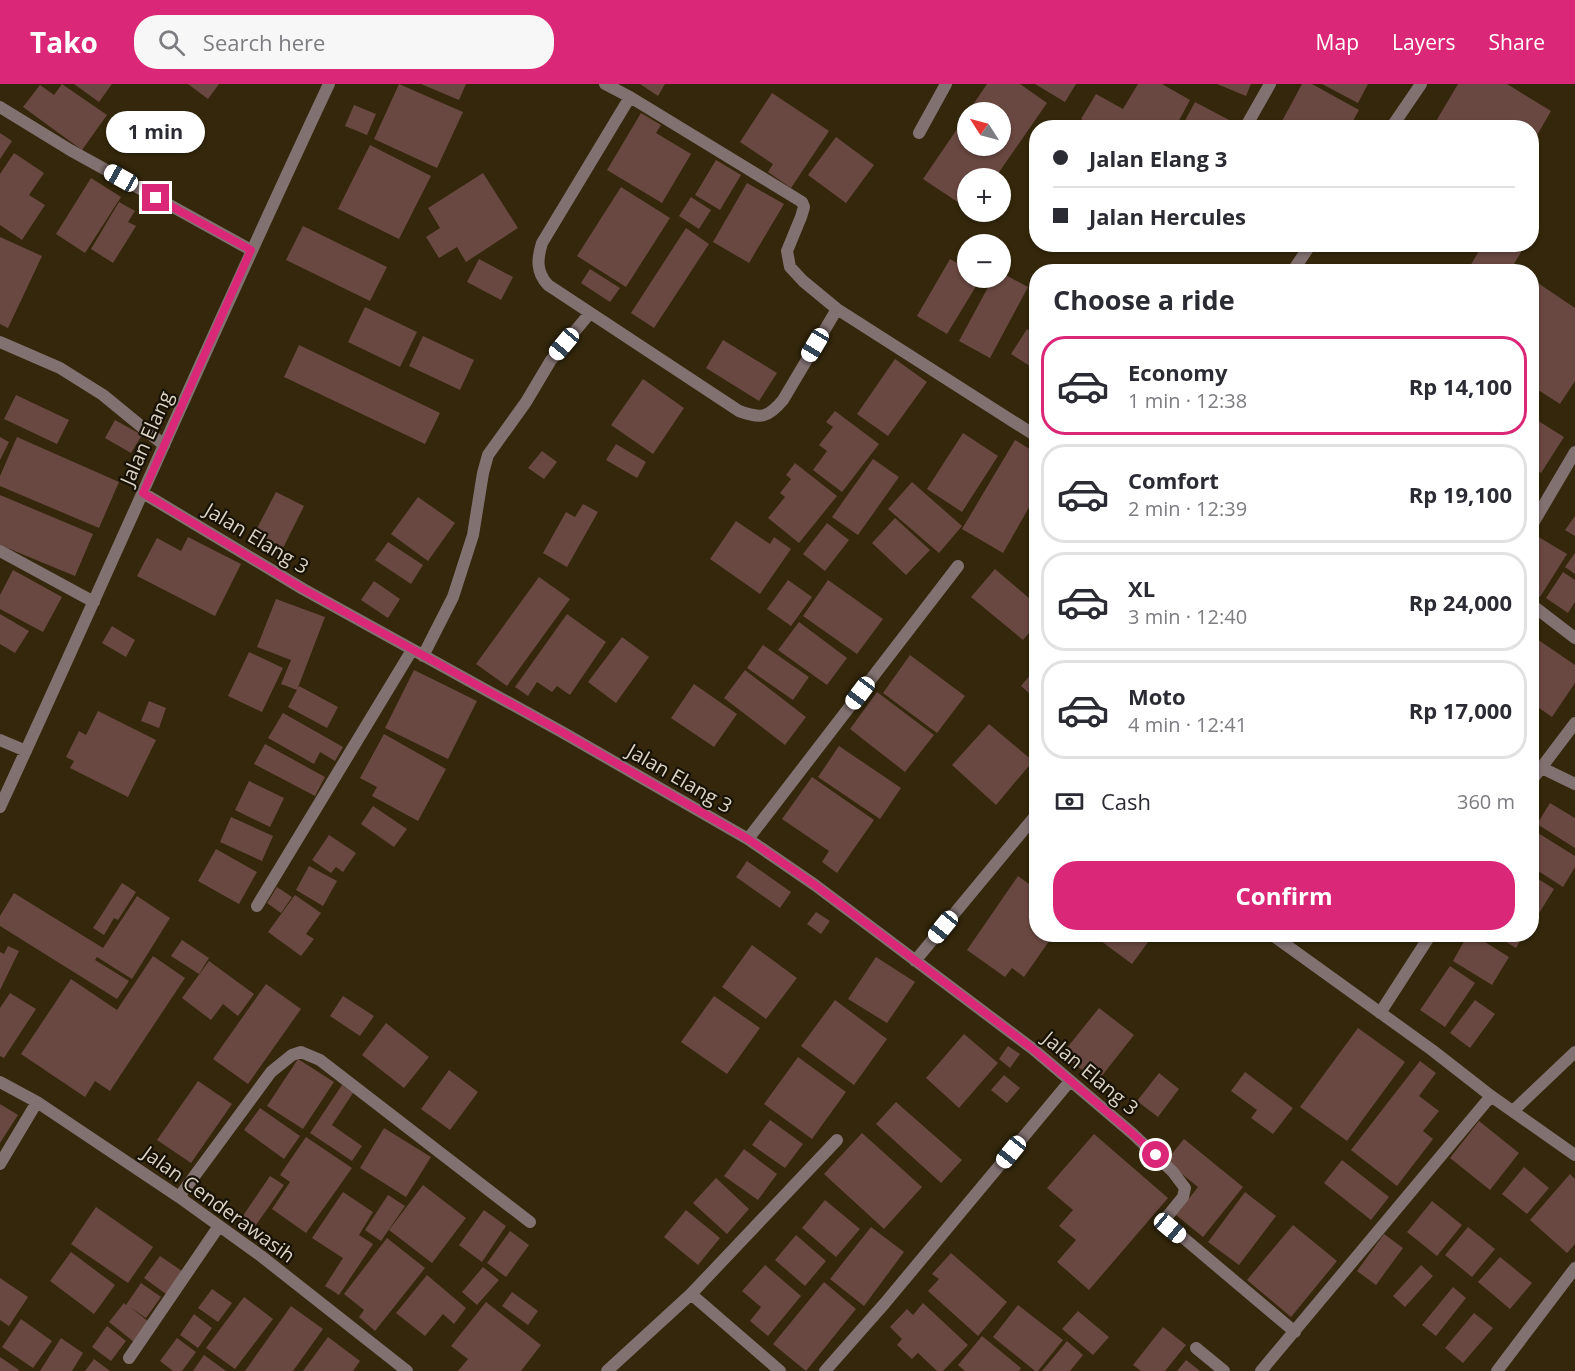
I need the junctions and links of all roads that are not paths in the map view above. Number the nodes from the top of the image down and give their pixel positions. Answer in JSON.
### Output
{"nodes":[{"id":1,"x":329,"y":84,"type":"edge"},
{"id":2,"x":605,"y":84,"type":"edge"},
{"id":3,"x":946,"y":84,"type":"edge"},
{"id":4,"x":1270,"y":84,"type":"edge"},
{"id":5,"x":1421,"y":84,"type":"edge"},
{"id":6,"x":630,"y":97,"type":"junction"},
{"id":7,"x":0,"y":107,"type":"edge"},
{"id":8,"x":1250,"y":120,"type":"edge"},
{"id":9,"x":1396,"y":120,"type":"edge"},
{"id":10,"x":919,"y":133,"type":"dead end"},
{"id":11,"x":251,"y":250,"type":"junction"},
{"id":12,"x":837,"y":309,"type":"junction"},
{"id":13,"x":590,"y":313,"type":"junction"},
{"id":14,"x":0,"y":342,"type":"edge"},
{"id":15,"x":1029,"y":432,"type":"edge"},
{"id":16,"x":164,"y":445,"type":"junction"},
{"id":17,"x":1575,"y":452,"type":"edge"},
{"id":18,"x":143,"y":493,"type":"junction"},
{"id":19,"x":1539,"y":513,"type":"edge"},
{"id":20,"x":0,"y":551,"type":"edge"},
{"id":21,"x":958,"y":566,"type":"dead end"},
{"id":22,"x":94,"y":602,"type":"junction"},
{"id":23,"x":1539,"y":610,"type":"edge"},
{"id":24,"x":1575,"y":638,"type":"edge"},
{"id":25,"x":417,"y":653,"type":"junction"},
{"id":26,"x":1575,"y":723,"type":"edge"},
{"id":27,"x":0,"y":740,"type":"edge"},
{"id":28,"x":26,"y":751,"type":"junction"},
{"id":29,"x":1540,"y":767,"type":"joint"},
{"id":30,"x":1575,"y":784,"type":"edge"},
{"id":31,"x":0,"y":807,"type":"edge"},
{"id":32,"x":1029,"y":824,"type":"edge"},
{"id":33,"x":748,"y":839,"type":"junction"},
{"id":34,"x":257,"y":906,"type":"dead end"},
{"id":35,"x":1282,"y":942,"type":"edge"},
{"id":36,"x":1426,"y":942,"type":"edge"},
{"id":37,"x":915,"y":962,"type":"junction"},
{"id":38,"x":1380,"y":1012,"type":"junction"},
{"id":39,"x":1575,"y":1052,"type":"edge"},
{"id":40,"x":1070,"y":1081,"type":"junction"},
{"id":41,"x":0,"y":1082,"type":"edge"},
{"id":42,"x":1491,"y":1096,"type":"junction"},
{"id":43,"x":37,"y":1102,"type":"junction"},
{"id":44,"x":1513,"y":1111,"type":"junction"},
{"id":45,"x":837,"y":1140,"type":"dead end"},
{"id":46,"x":1575,"y":1155,"type":"edge"},
{"id":47,"x":0,"y":1164,"type":"edge"},
{"id":48,"x":178,"y":1197,"type":"junction"},
{"id":49,"x":530,"y":1222,"type":"dead end"},
{"id":50,"x":219,"y":1226,"type":"junction"},
{"id":51,"x":1575,"y":1268,"type":"edge"},
{"id":52,"x":691,"y":1294,"type":"junction"},
{"id":53,"x":1295,"y":1332,"type":"junction"},
{"id":54,"x":1196,"y":1348,"type":"dead end"},
{"id":55,"x":129,"y":1358,"type":"dead end"},
{"id":56,"x":407,"y":1371,"type":"edge"},
{"id":57,"x":607,"y":1371,"type":"edge"},
{"id":58,"x":780,"y":1371,"type":"edge"},
{"id":59,"x":825,"y":1371,"type":"edge"},
{"id":60,"x":1224,"y":1371,"type":"edge"},
{"id":61,"x":1261,"y":1371,"type":"edge"},
{"id":62,"x":1497,"y":1371,"type":"edge"}],
"edges":[{"from":1,"to":11,"type":"street","name":"Jalan Elang"},
{"from":2,"to":6,"type":"street"},
{"from":3,"to":10,"type":"street"},
{"from":4,"to":8,"type":"street"},
{"from":5,"to":9,"type":"street"},
{"from":6,"to":12,"type":"street"},
{"from":6,"to":13,"type":"street"},
{"from":7,"to":11,"type":"street"},
{"from":11,"to":16,"type":"street","name":"Jalan Elang"},
{"from":12,"to":13,"type":"street"},
{"from":12,"to":15,"type":"street"},
{"from":13,"to":25,"type":"street"},
{"from":14,"to":16,"type":"street"},
{"from":16,"to":18,"type":"street","name":"Jalan Elang"},
{"from":17,"to":19,"type":"street"},
{"from":18,"to":22,"type":"street","name":"Jalan Elang"},
{"from":18,"to":25,"type":"street","name":"Jalan Elang 3"},
{"from":20,"to":22,"type":"street"},
{"from":21,"to":33,"type":"street"},
{"from":22,"to":28,"type":"street","name":"Jalan Elang"},
{"from":23,"to":24,"type":"street"},
{"from":25,"to":33,"type":"street","name":"Jalan Elang 3"},
{"from":25,"to":34,"type":"street"},
{"from":26,"to":29,"type":"street"},
{"from":27,"to":28,"type":"street"},
{"from":28,"to":31,"type":"street","name":"Jalan Elang"},
{"from":29,"to":30,"type":"street"},
{"from":32,"to":37,"type":"street"},
{"from":33,"to":37,"type":"street","name":"Jalan Elang 3"},
{"from":35,"to":38,"type":"street"},
{"from":36,"to":38,"type":"street"},
{"from":37,"to":40,"type":"street","name":"Jalan Elang 3"},
{"from":38,"to":42,"type":"street"},
{"from":39,"to":44,"type":"street"},
{"from":40,"to":53,"type":"street","name":"Jalan Elang 3"},
{"from":40,"to":59,"type":"street"},
{"from":41,"to":43,"type":"street","name":"Jalan Cenderawasih"},
{"from":42,"to":44,"type":"street"},
{"from":42,"to":53,"type":"street"},
{"from":43,"to":47,"type":"street"},
{"from":43,"to":48,"type":"street","name":"Jalan Cenderawasih"},
{"from":44,"to":46,"type":"street"},
{"from":45,"to":52,"type":"street"},
{"from":48,"to":49,"type":"street"},
{"from":48,"to":50,"type":"street","name":"Jalan Cenderawasih"},
{"from":50,"to":55,"type":"street"},
{"from":50,"to":56,"type":"street","name":"Jalan Cenderawasih"},
{"from":51,"to":62,"type":"street"},
{"from":52,"to":57,"type":"street"},
{"from":52,"to":58,"type":"street"},
{"from":53,"to":61,"type":"street"},
{"from":54,"to":60,"type":"street"}]}
